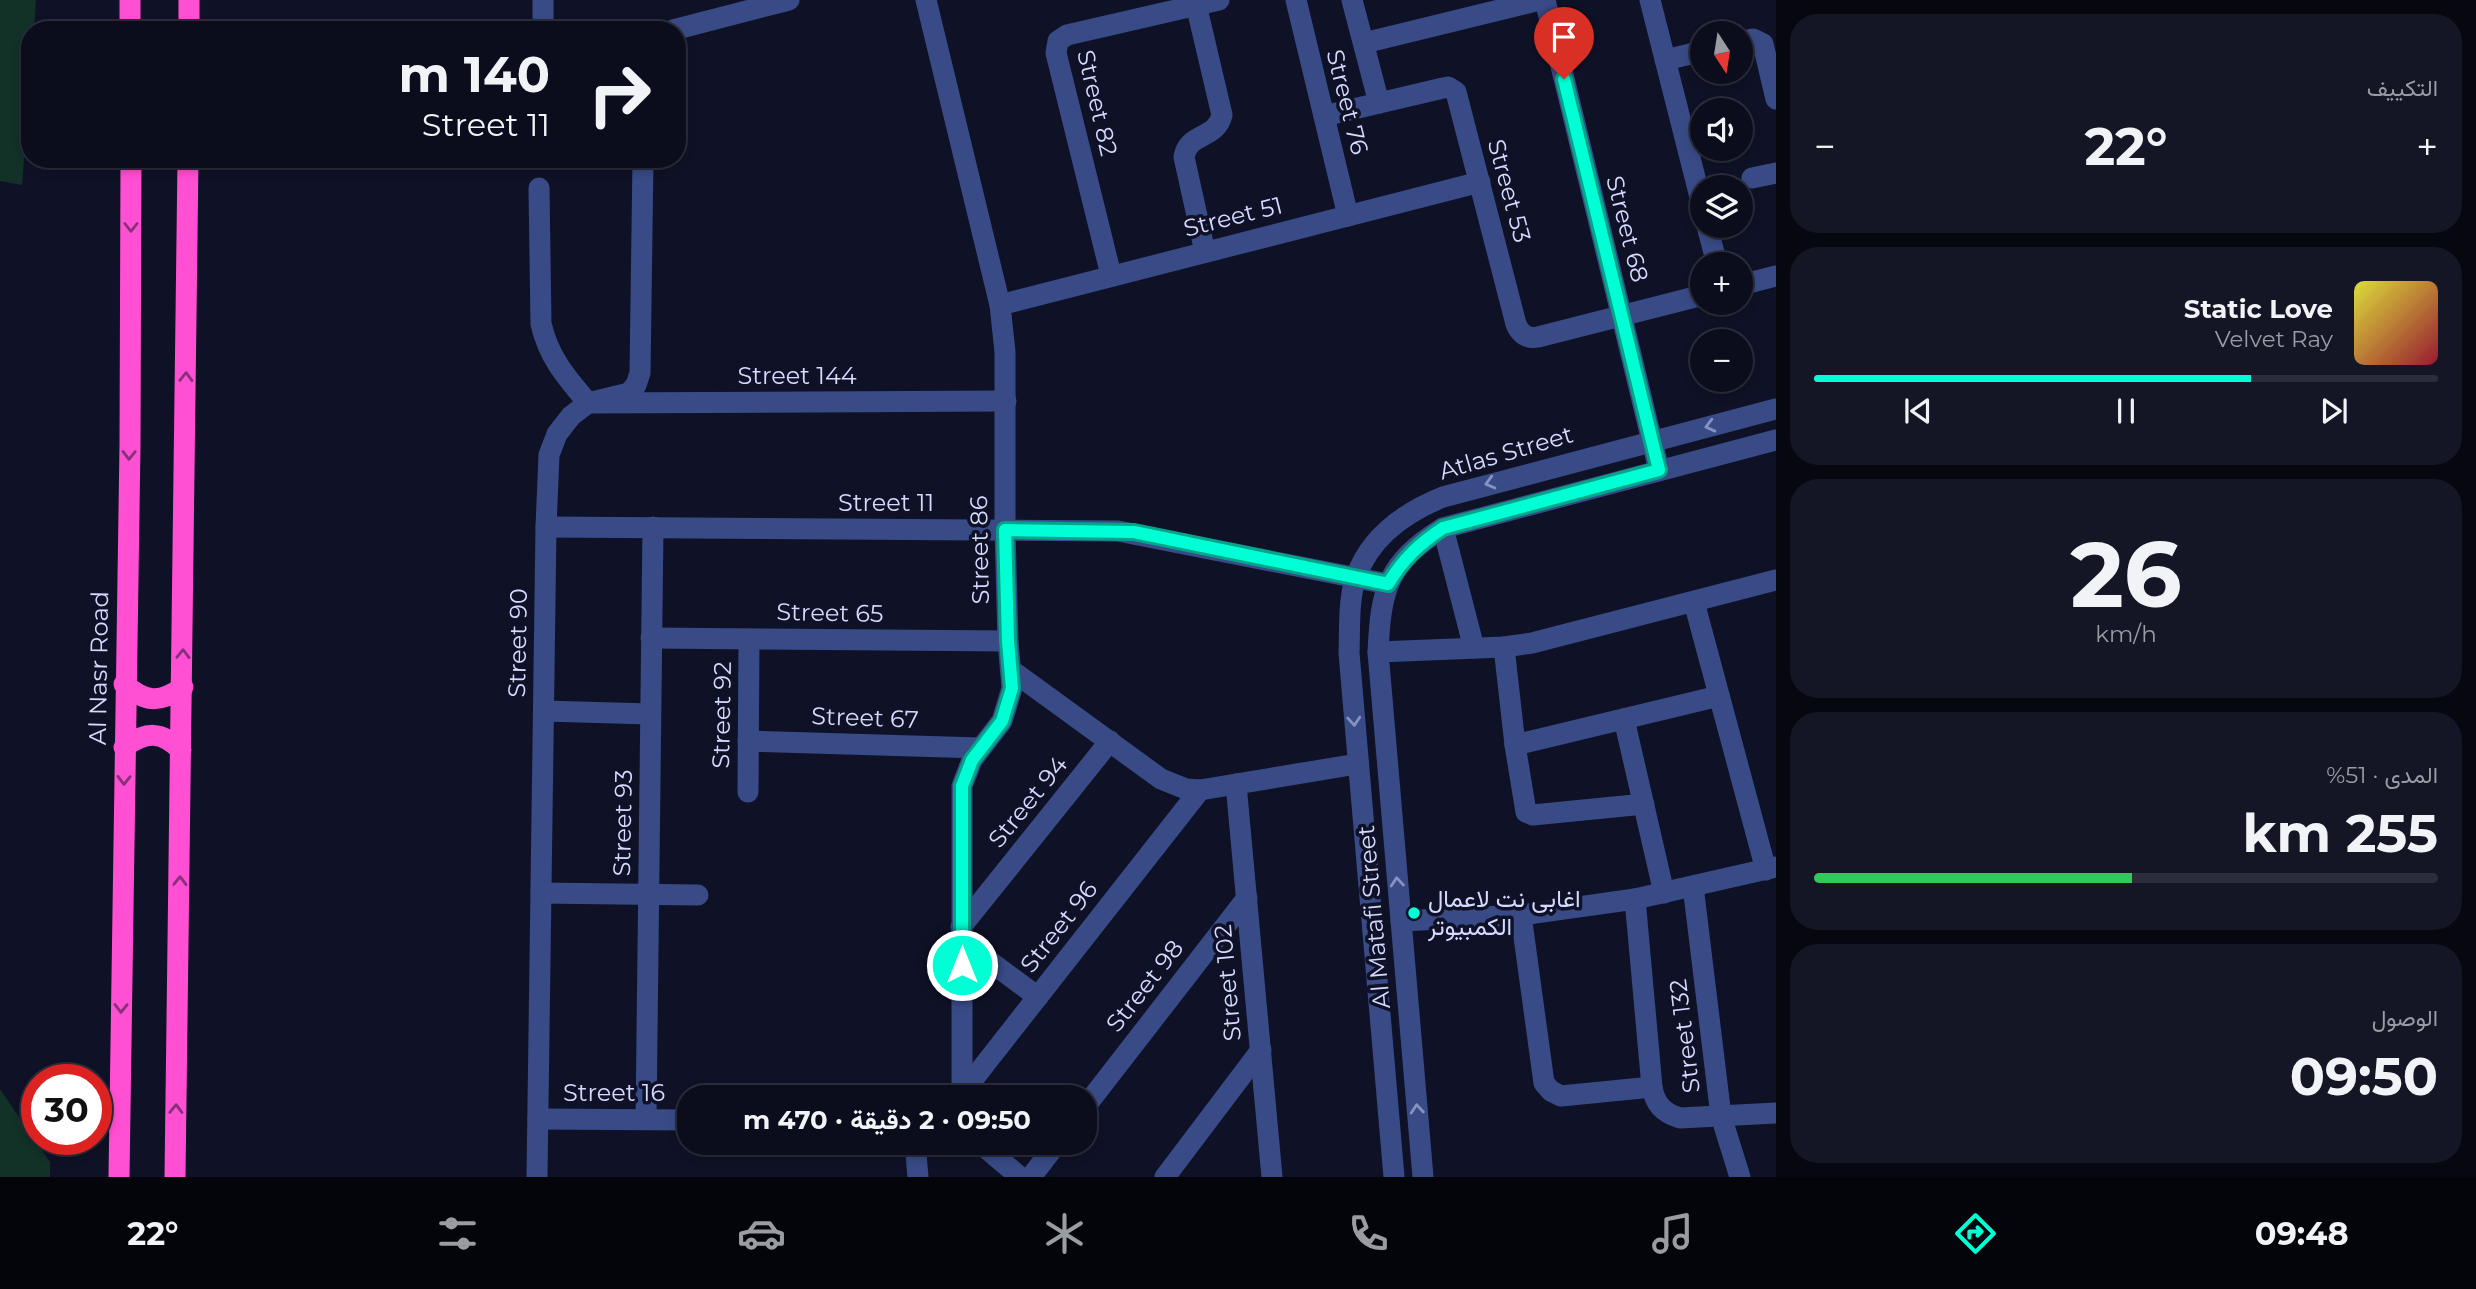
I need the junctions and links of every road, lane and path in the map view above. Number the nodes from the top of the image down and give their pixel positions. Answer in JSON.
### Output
{"nodes":[{"id":1,"x":130,"y":0,"type":"edge"},
{"id":2,"x":189,"y":0,"type":"edge"},
{"id":3,"x":542,"y":0,"type":"edge"},
{"id":4,"x":789,"y":0,"type":"edge"},
{"id":5,"x":926,"y":0,"type":"edge"},
{"id":6,"x":1219,"y":0,"type":"edge"},
{"id":7,"x":1296,"y":0,"type":"edge"},
{"id":8,"x":1352,"y":0,"type":"edge"},
{"id":9,"x":1543,"y":0,"type":"edge"},
{"id":10,"x":1650,"y":0,"type":"edge"},
{"id":11,"x":1196,"y":3,"type":"edge"},
{"id":12,"x":130,"y":21,"type":"edge"},
{"id":13,"x":189,"y":21,"type":"edge"},
{"id":14,"x":543,"y":21,"type":"edge"},
{"id":15,"x":686,"y":27,"type":"edge"},
{"id":16,"x":1754,"y":40,"type":"edge"},
{"id":17,"x":1364,"y":43,"type":"junction"},
{"id":18,"x":1690,"y":54,"type":"edge"},
{"id":19,"x":1665,"y":60,"type":"junction"},
{"id":20,"x":1776,"y":99,"type":"edge"},
{"id":21,"x":1379,"y":103,"type":"junction"},
{"id":22,"x":1324,"y":116,"type":"junction"},
{"id":23,"x":131,"y":168,"type":"edge"},
{"id":24,"x":188,"y":168,"type":"edge"},
{"id":25,"x":643,"y":168,"type":"edge"},
{"id":26,"x":1776,"y":173,"type":"edge"},
{"id":27,"x":1694,"y":175,"type":"edge"},
{"id":28,"x":1753,"y":178,"type":"edge"},
{"id":29,"x":1480,"y":182,"type":"junction"},
{"id":30,"x":538,"y":188,"type":"dead end"},
{"id":31,"x":1348,"y":216,"type":"junction"},
{"id":32,"x":1205,"y":252,"type":"junction"},
{"id":33,"x":1111,"y":275,"type":"junction"},
{"id":34,"x":1776,"y":276,"type":"edge"},
{"id":35,"x":1753,"y":282,"type":"edge"},
{"id":36,"x":1690,"y":298,"type":"edge"},
{"id":37,"x":1000,"y":305,"type":"junction"},
{"id":38,"x":1621,"y":316,"type":"junction"},
{"id":39,"x":1006,"y":401,"type":"junction"},
{"id":40,"x":589,"y":403,"type":"junction"},
{"id":41,"x":1776,"y":409,"type":"edge"},
{"id":42,"x":1652,"y":440,"type":"junction"},
{"id":43,"x":1776,"y":440,"type":"edge"},
{"id":44,"x":1659,"y":470,"type":"junction"},
{"id":45,"x":546,"y":527,"type":"junction"},
{"id":46,"x":653,"y":527,"type":"junction"},
{"id":47,"x":1443,"y":528,"type":"junction"},
{"id":48,"x":1005,"y":530,"type":"junction"},
{"id":49,"x":1356,"y":577,"type":"junction"},
{"id":50,"x":1776,"y":580,"type":"edge"},
{"id":51,"x":1388,"y":584,"type":"junction"},
{"id":52,"x":1694,"y":601,"type":"junction"},
{"id":53,"x":651,"y":638,"type":"junction"},
{"id":54,"x":749,"y":639,"type":"junction"},
{"id":55,"x":1008,"y":641,"type":"junction"},
{"id":56,"x":1504,"y":647,"type":"junction"},
{"id":57,"x":1474,"y":648,"type":"junction"},
{"id":58,"x":1378,"y":652,"type":"junction"},
{"id":59,"x":1349,"y":653,"type":"joint"},
{"id":60,"x":1011,"y":670,"type":"junction"},
{"id":61,"x":124,"y":684,"type":"junction"},
{"id":62,"x":183,"y":688,"type":"junction"},
{"id":63,"x":1719,"y":696,"type":"junction"},
{"id":64,"x":544,"y":711,"type":"junction"},
{"id":65,"x":650,"y":713,"type":"junction"},
{"id":66,"x":1625,"y":719,"type":"junction"},
{"id":67,"x":748,"y":741,"type":"junction"},
{"id":68,"x":1110,"y":741,"type":"junction"},
{"id":69,"x":1515,"y":745,"type":"junction"},
{"id":70,"x":124,"y":747,"type":"junction"},
{"id":71,"x":980,"y":748,"type":"junction"},
{"id":72,"x":181,"y":750,"type":"junction"},
{"id":73,"x":1357,"y":764,"type":"junction"},
{"id":74,"x":1236,"y":784,"type":"junction"},
{"id":75,"x":1200,"y":790,"type":"junction"},
{"id":76,"x":747,"y":792,"type":"dead end"},
{"id":77,"x":1644,"y":804,"type":"junction"},
{"id":78,"x":1771,"y":868,"type":"edge"},
{"id":79,"x":1693,"y":886,"type":"junction"},
{"id":80,"x":1664,"y":892,"type":"junction"},
{"id":81,"x":541,"y":893,"type":"junction"},
{"id":82,"x":648,"y":894,"type":"junction"},
{"id":83,"x":698,"y":895,"type":"dead end"},
{"id":84,"x":1247,"y":898,"type":"junction"},
{"id":85,"x":1635,"y":899,"type":"junction"},
{"id":86,"x":1521,"y":915,"type":"junction"},
{"id":87,"x":1401,"y":921,"type":"junction"},
{"id":88,"x":961,"y":934,"type":"junction"},
{"id":89,"x":1038,"y":997,"type":"junction"},
{"id":90,"x":1261,"y":1050,"type":"junction"},
{"id":91,"x":960,"y":1085,"type":"edge"},
{"id":92,"x":968,"y":1085,"type":"edge"},
{"id":93,"x":1652,"y":1087,"type":"junction"},
{"id":94,"x":1097,"y":1092,"type":"edge"},
{"id":95,"x":1776,"y":1113,"type":"edge"},
{"id":96,"x":1721,"y":1116,"type":"junction"},
{"id":97,"x":538,"y":1119,"type":"junction"},
{"id":98,"x":646,"y":1119,"type":"junction"},
{"id":99,"x":677,"y":1120,"type":"edge"},
{"id":100,"x":916,"y":1155,"type":"edge"},
{"id":101,"x":994,"y":1155,"type":"edge"},
{"id":102,"x":1048,"y":1155,"type":"edge"},
{"id":103,"x":119,"y":1177,"type":"edge"},
{"id":104,"x":175,"y":1177,"type":"edge"},
{"id":105,"x":537,"y":1177,"type":"edge"},
{"id":106,"x":918,"y":1177,"type":"edge"},
{"id":107,"x":1020,"y":1177,"type":"edge"},
{"id":108,"x":1031,"y":1177,"type":"edge"},
{"id":109,"x":1165,"y":1177,"type":"edge"},
{"id":110,"x":1272,"y":1177,"type":"edge"},
{"id":111,"x":1394,"y":1177,"type":"edge"},
{"id":112,"x":1423,"y":1177,"type":"edge"},
{"id":113,"x":1741,"y":1177,"type":"edge"}],
"edges":[{"from":1,"to":12,"type":"highway"},
{"from":2,"to":13,"type":"highway"},
{"from":3,"to":14,"type":"street"},
{"from":4,"to":15,"type":"street"},
{"from":5,"to":37,"type":"street","name":"Street 86"},
{"from":6,"to":11,"type":"street"},
{"from":7,"to":22,"type":"street","name":"Street 76"},
{"from":8,"to":17,"type":"street"},
{"from":9,"to":17,"type":"street"},
{"from":9,"to":38,"type":"street","name":"Street 68"},
{"from":10,"to":19,"type":"street"},
{"from":11,"to":32,"type":"street"},
{"from":11,"to":33,"type":"street","name":"Street 82"},
{"from":16,"to":20,"type":"street"},
{"from":17,"to":21,"type":"street"},
{"from":18,"to":19,"type":"street"},
{"from":19,"to":27,"type":"street"},
{"from":21,"to":22,"type":"street","name":"Street 53"},
{"from":21,"to":29,"type":"street","name":"Street 53"},
{"from":22,"to":31,"type":"street","name":"Street 76"},
{"from":23,"to":61,"type":"highway","name":"Al Nasr Road","one_way":true},
{"from":62,"to":24,"type":"highway","one_way":true},
{"from":25,"to":40,"type":"street","name":"Street 90"},
{"from":26,"to":28,"type":"street"},
{"from":29,"to":31,"type":"street","name":"Street 51"},
{"from":29,"to":38,"type":"street","name":"Street 53"},
{"from":30,"to":40,"type":"street"},
{"from":31,"to":32,"type":"street","name":"Street 51"},
{"from":32,"to":33,"type":"street","name":"Street 51"},
{"from":33,"to":37,"type":"street","name":"Street 51"},
{"from":34,"to":35,"type":"street"},
{"from":36,"to":38,"type":"street"},
{"from":37,"to":39,"type":"street","name":"Street 86"},
{"from":38,"to":42,"type":"street","name":"Street 68"},
{"from":39,"to":40,"type":"street","name":"Street 144"},
{"from":39,"to":48,"type":"street","name":"Street 86"},
{"from":40,"to":45,"type":"street","name":"Street 90"},
{"from":41,"to":42,"type":"street","name":"Atlas Street","one_way":true},
{"from":42,"to":44,"type":"street","name":"Street 68"},
{"from":42,"to":49,"type":"street","name":"Atlas Street","one_way":true},
{"from":43,"to":44,"type":"street"},
{"from":44,"to":47,"type":"street"},
{"from":45,"to":46,"type":"street","name":"Street 11"},
{"from":45,"to":64,"type":"street","name":"Street 90"},
{"from":46,"to":48,"type":"street","name":"Street 11"},
{"from":46,"to":53,"type":"street","name":"Street 93"},
{"from":47,"to":51,"type":"street"},
{"from":47,"to":57,"type":"street"},
{"from":48,"to":49,"type":"street","name":"Street 11"},
{"from":48,"to":55,"type":"street","name":"Street 86"},
{"from":49,"to":51,"type":"street","name":"Street 11"},
{"from":49,"to":59,"type":"street","name":"Atlas Street"},
{"from":50,"to":52,"type":"street"},
{"from":51,"to":58,"type":"street"},
{"from":52,"to":56,"type":"street"},
{"from":52,"to":63,"type":"street"},
{"from":53,"to":54,"type":"street","name":"Street 65"},
{"from":53,"to":65,"type":"street","name":"Street 93"},
{"from":54,"to":55,"type":"street","name":"Street 65"},
{"from":54,"to":67,"type":"street","name":"Street 92"},
{"from":55,"to":60,"type":"street","name":"Street 86"},
{"from":56,"to":57,"type":"street"},
{"from":56,"to":69,"type":"street"},
{"from":57,"to":58,"type":"street"},
{"from":87,"to":58,"type":"street","name":"Al Matafi Street","one_way":true},
{"from":59,"to":73,"type":"street","name":"Al Matafi Street","one_way":true},
{"from":60,"to":68,"type":"street"},
{"from":60,"to":71,"type":"street","name":"Street 86"},
{"from":61,"to":62,"type":"highway"},
{"from":61,"to":70,"type":"highway","name":"Al Nasr Road"},
{"from":62,"to":72,"type":"highway"},
{"from":63,"to":66,"type":"street"},
{"from":63,"to":78,"type":"street"},
{"from":64,"to":65,"type":"street"},
{"from":64,"to":81,"type":"street","name":"Street 90"},
{"from":65,"to":82,"type":"street","name":"Street 93"},
{"from":66,"to":69,"type":"street"},
{"from":66,"to":77,"type":"street"},
{"from":67,"to":71,"type":"street","name":"Street 67"},
{"from":67,"to":76,"type":"street","name":"Street 92"},
{"from":68,"to":75,"type":"street"},
{"from":68,"to":88,"type":"street","name":"Street 94"},
{"from":69,"to":77,"type":"street"},
{"from":70,"to":72,"type":"highway"},
{"from":70,"to":103,"type":"highway","name":"Al Nasr Road","one_way":true},
{"from":71,"to":88,"type":"street","name":"Street 86"},
{"from":104,"to":72,"type":"highway","one_way":true},
{"from":73,"to":74,"type":"street"},
{"from":73,"to":111,"type":"street","name":"Al Matafi Street"},
{"from":74,"to":75,"type":"street"},
{"from":74,"to":84,"type":"street","name":"Street 102"},
{"from":75,"to":89,"type":"street","name":"Street 96"},
{"from":77,"to":80,"type":"street"},
{"from":78,"to":79,"type":"street"},
{"from":79,"to":80,"type":"street"},
{"from":79,"to":96,"type":"street","name":"Street 132"},
{"from":80,"to":85,"type":"street"},
{"from":81,"to":82,"type":"street"},
{"from":81,"to":97,"type":"street","name":"Street 90"},
{"from":82,"to":83,"type":"street"},
{"from":82,"to":98,"type":"street","name":"Street 93"},
{"from":84,"to":90,"type":"street","name":"Street 102"},
{"from":84,"to":94,"type":"street","name":"Street 98"},
{"from":85,"to":86,"type":"street"},
{"from":85,"to":93,"type":"street"},
{"from":86,"to":87,"type":"street"},
{"from":86,"to":93,"type":"street"},
{"from":112,"to":87,"type":"street","name":"Al Matafi Street","one_way":true},
{"from":88,"to":89,"type":"street"},
{"from":88,"to":91,"type":"street","name":"Street 86"},
{"from":89,"to":92,"type":"street","name":"Street 96"},
{"from":90,"to":109,"type":"street"},
{"from":90,"to":110,"type":"street","name":"Street 102"},
{"from":93,"to":96,"type":"street"},
{"from":95,"to":96,"type":"street"},
{"from":96,"to":113,"type":"street","name":"Street 132"},
{"from":97,"to":98,"type":"street","name":"Street 16"},
{"from":97,"to":105,"type":"street","name":"Street 90"},
{"from":98,"to":99,"type":"street","name":"Street 16"},
{"from":100,"to":106,"type":"street"},
{"from":101,"to":107,"type":"street"},
{"from":102,"to":108,"type":"street"}]}
